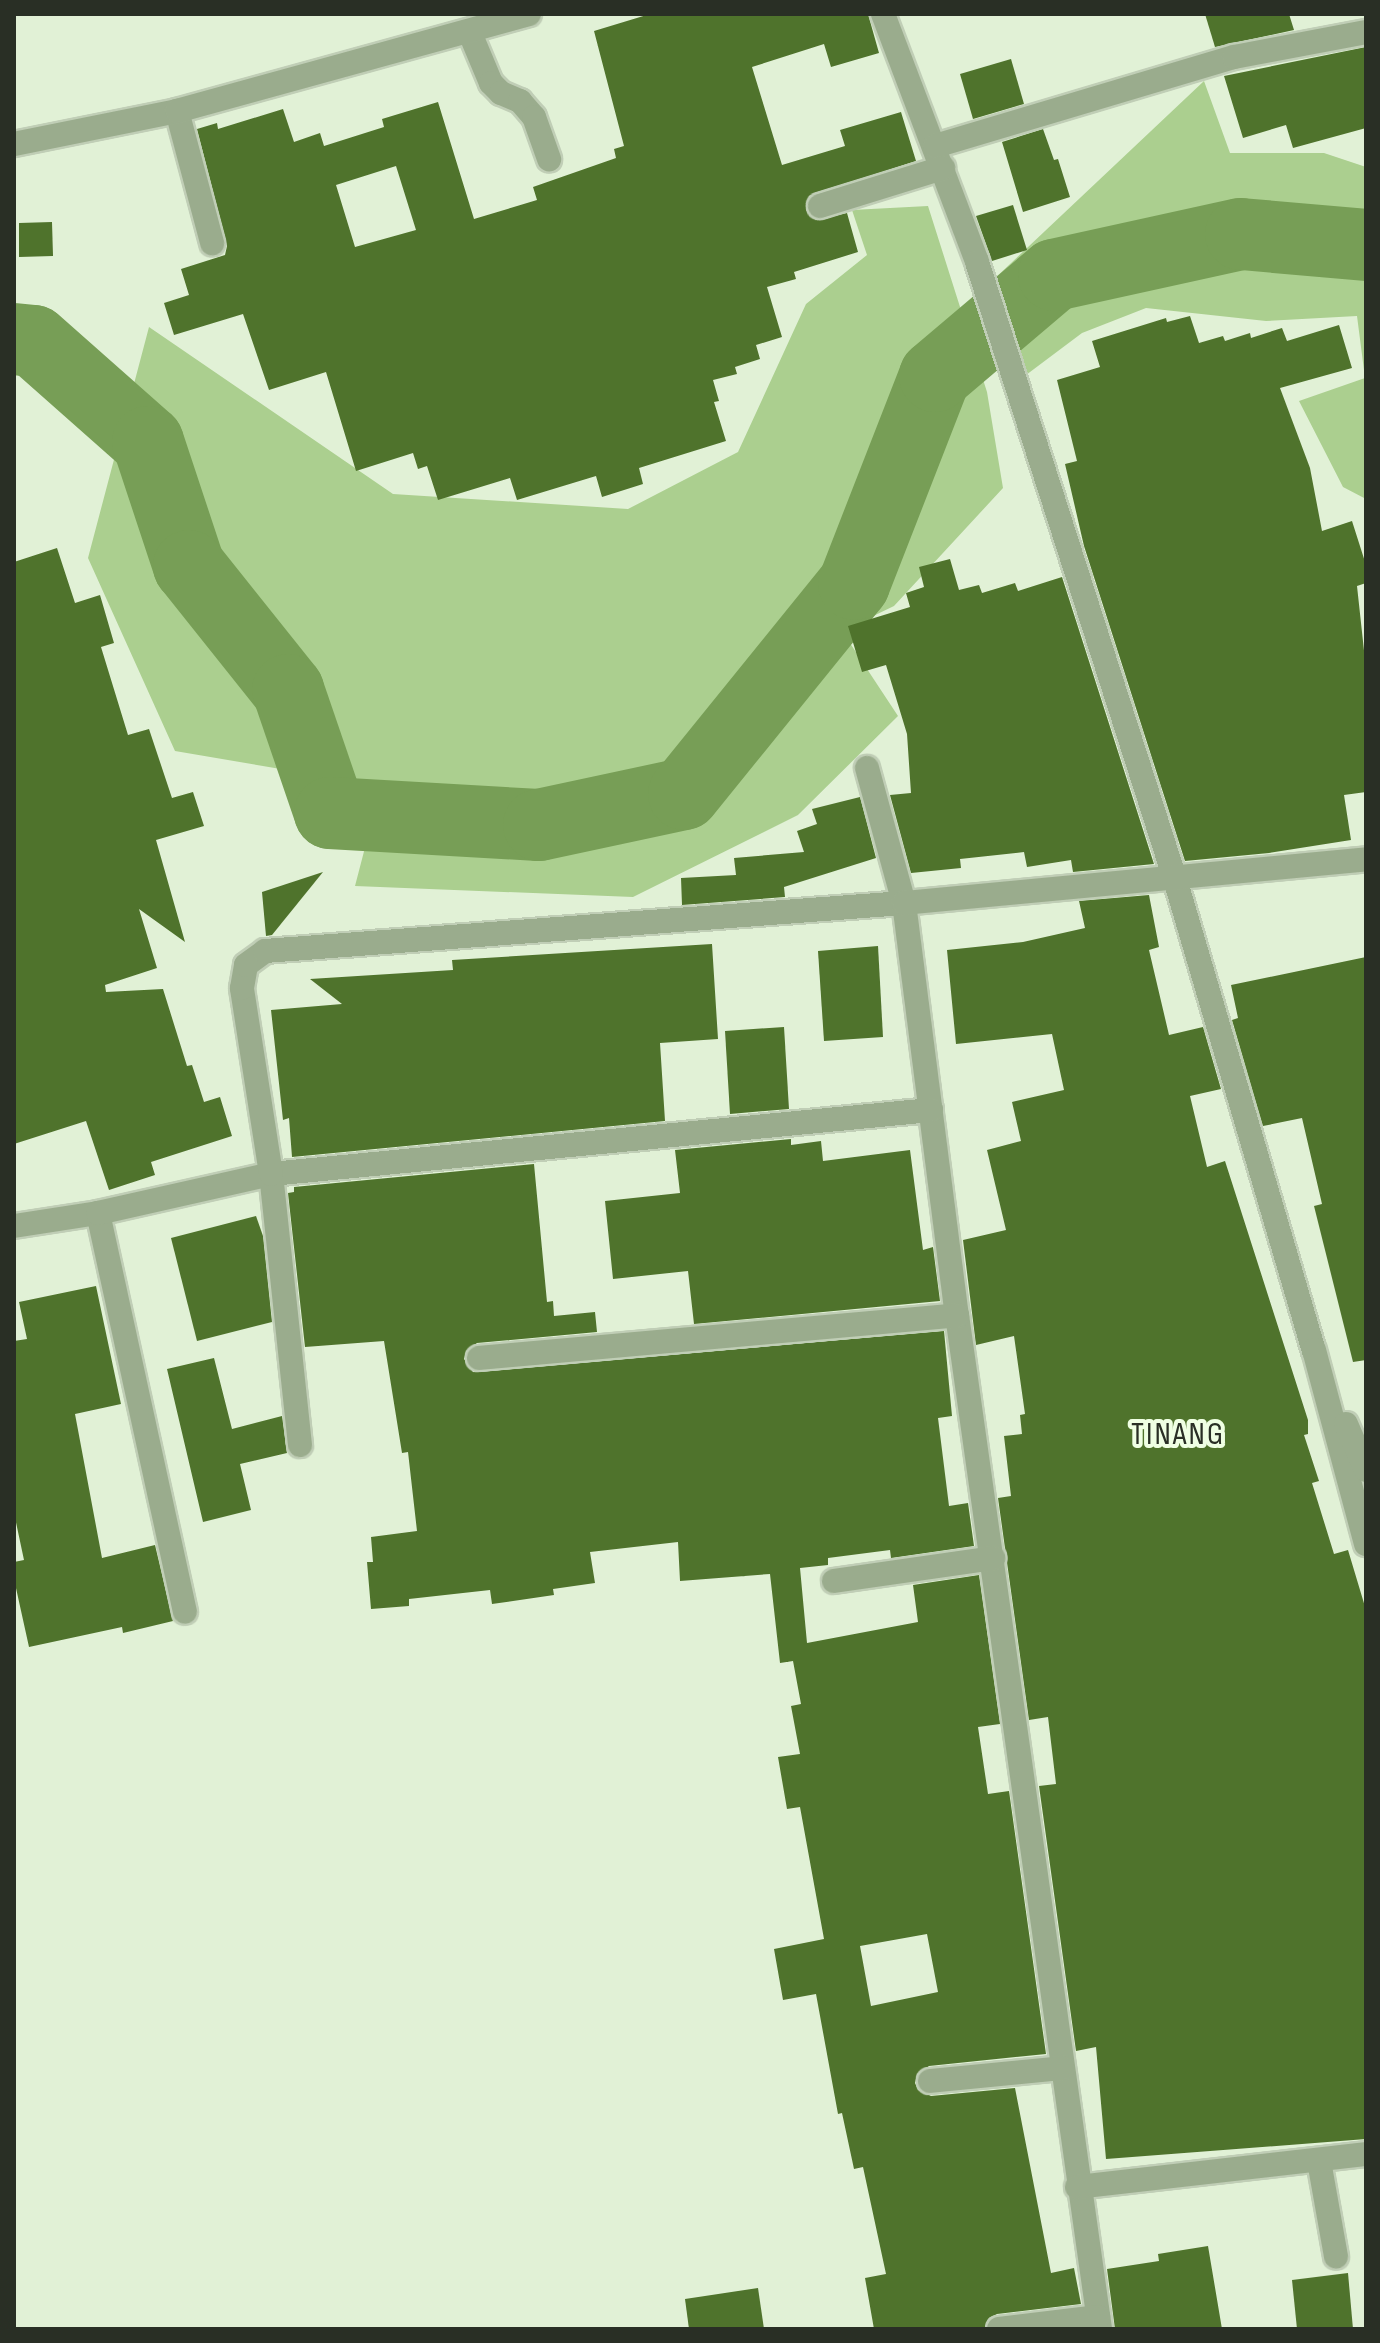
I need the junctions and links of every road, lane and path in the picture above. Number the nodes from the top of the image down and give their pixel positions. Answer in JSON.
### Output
{"nodes":[{"id":1,"x":529,"y":14,"type":"edge"},
{"id":2,"x":883,"y":14,"type":"edge"},
{"id":3,"x":1366,"y":32,"type":"edge"},
{"id":4,"x":470,"y":33,"type":"junction"},
{"id":5,"x":177,"y":111,"type":"junction"},
{"id":6,"x":14,"y":144,"type":"edge"},
{"id":7,"x":939,"y":157,"type":"junction"},
{"id":8,"x":549,"y":159,"type":"dead end"},
{"id":9,"x":820,"y":206,"type":"dead end"},
{"id":10,"x":212,"y":243,"type":"dead end"},
{"id":11,"x":867,"y":768,"type":"dead end"},
{"id":12,"x":1366,"y":859,"type":"edge"},
{"id":13,"x":1175,"y":879,"type":"junction"},
{"id":14,"x":904,"y":903,"type":"junction"},
{"id":15,"x":931,"y":1110,"type":"junction"},
{"id":16,"x":271,"y":1174,"type":"junction"},
{"id":17,"x":98,"y":1213,"type":"junction"},
{"id":18,"x":14,"y":1226,"type":"edge"},
{"id":19,"x":957,"y":1315,"type":"junction"},
{"id":20,"x":1314,"y":1350,"type":"junction"},
{"id":21,"x":479,"y":1358,"type":"dead end"},
{"id":22,"x":300,"y":1445,"type":"dead end"},
{"id":23,"x":1366,"y":1470,"type":"edge"},
{"id":24,"x":1366,"y":1544,"type":"edge"},
{"id":25,"x":993,"y":1558,"type":"junction"},
{"id":26,"x":834,"y":1581,"type":"dead end"},
{"id":27,"x":185,"y":1612,"type":"dead end"},
{"id":28,"x":1062,"y":2068,"type":"junction"},
{"id":29,"x":930,"y":2081,"type":"dead end"},
{"id":30,"x":1366,"y":2154,"type":"edge"},
{"id":31,"x":1319,"y":2161,"type":"junction"},
{"id":32,"x":1077,"y":2187,"type":"junction"},
{"id":33,"x":1336,"y":2256,"type":"dead end"},
{"id":34,"x":1099,"y":2323,"type":"edge"},
{"id":35,"x":999,"y":2329,"type":"edge"}],
"edges":[{"from":1,"to":4,"type":"street"},
{"from":2,"to":7,"type":"street"},
{"from":3,"to":7,"type":"street"},
{"from":4,"to":5,"type":"street"},
{"from":4,"to":8,"type":"street"},
{"from":5,"to":6,"type":"street"},
{"from":5,"to":10,"type":"street"},
{"from":7,"to":9,"type":"street"},
{"from":7,"to":13,"type":"street"},
{"from":11,"to":14,"type":"street"},
{"from":12,"to":13,"type":"street"},
{"from":13,"to":14,"type":"street"},
{"from":13,"to":20,"type":"street"},
{"from":14,"to":15,"type":"street"},
{"from":14,"to":16,"type":"street"},
{"from":15,"to":16,"type":"street"},
{"from":15,"to":19,"type":"street"},
{"from":16,"to":17,"type":"street"},
{"from":16,"to":22,"type":"street"},
{"from":17,"to":18,"type":"street"},
{"from":17,"to":27,"type":"street"},
{"from":19,"to":21,"type":"street"},
{"from":19,"to":25,"type":"street"},
{"from":20,"to":23,"type":"street"},
{"from":20,"to":24,"type":"street"},
{"from":25,"to":26,"type":"street"},
{"from":25,"to":28,"type":"street"},
{"from":28,"to":29,"type":"street"},
{"from":28,"to":32,"type":"street"},
{"from":30,"to":31,"type":"street"},
{"from":31,"to":32,"type":"street"},
{"from":31,"to":33,"type":"street"},
{"from":32,"to":34,"type":"street"},
{"from":34,"to":35,"type":"street"}]}
